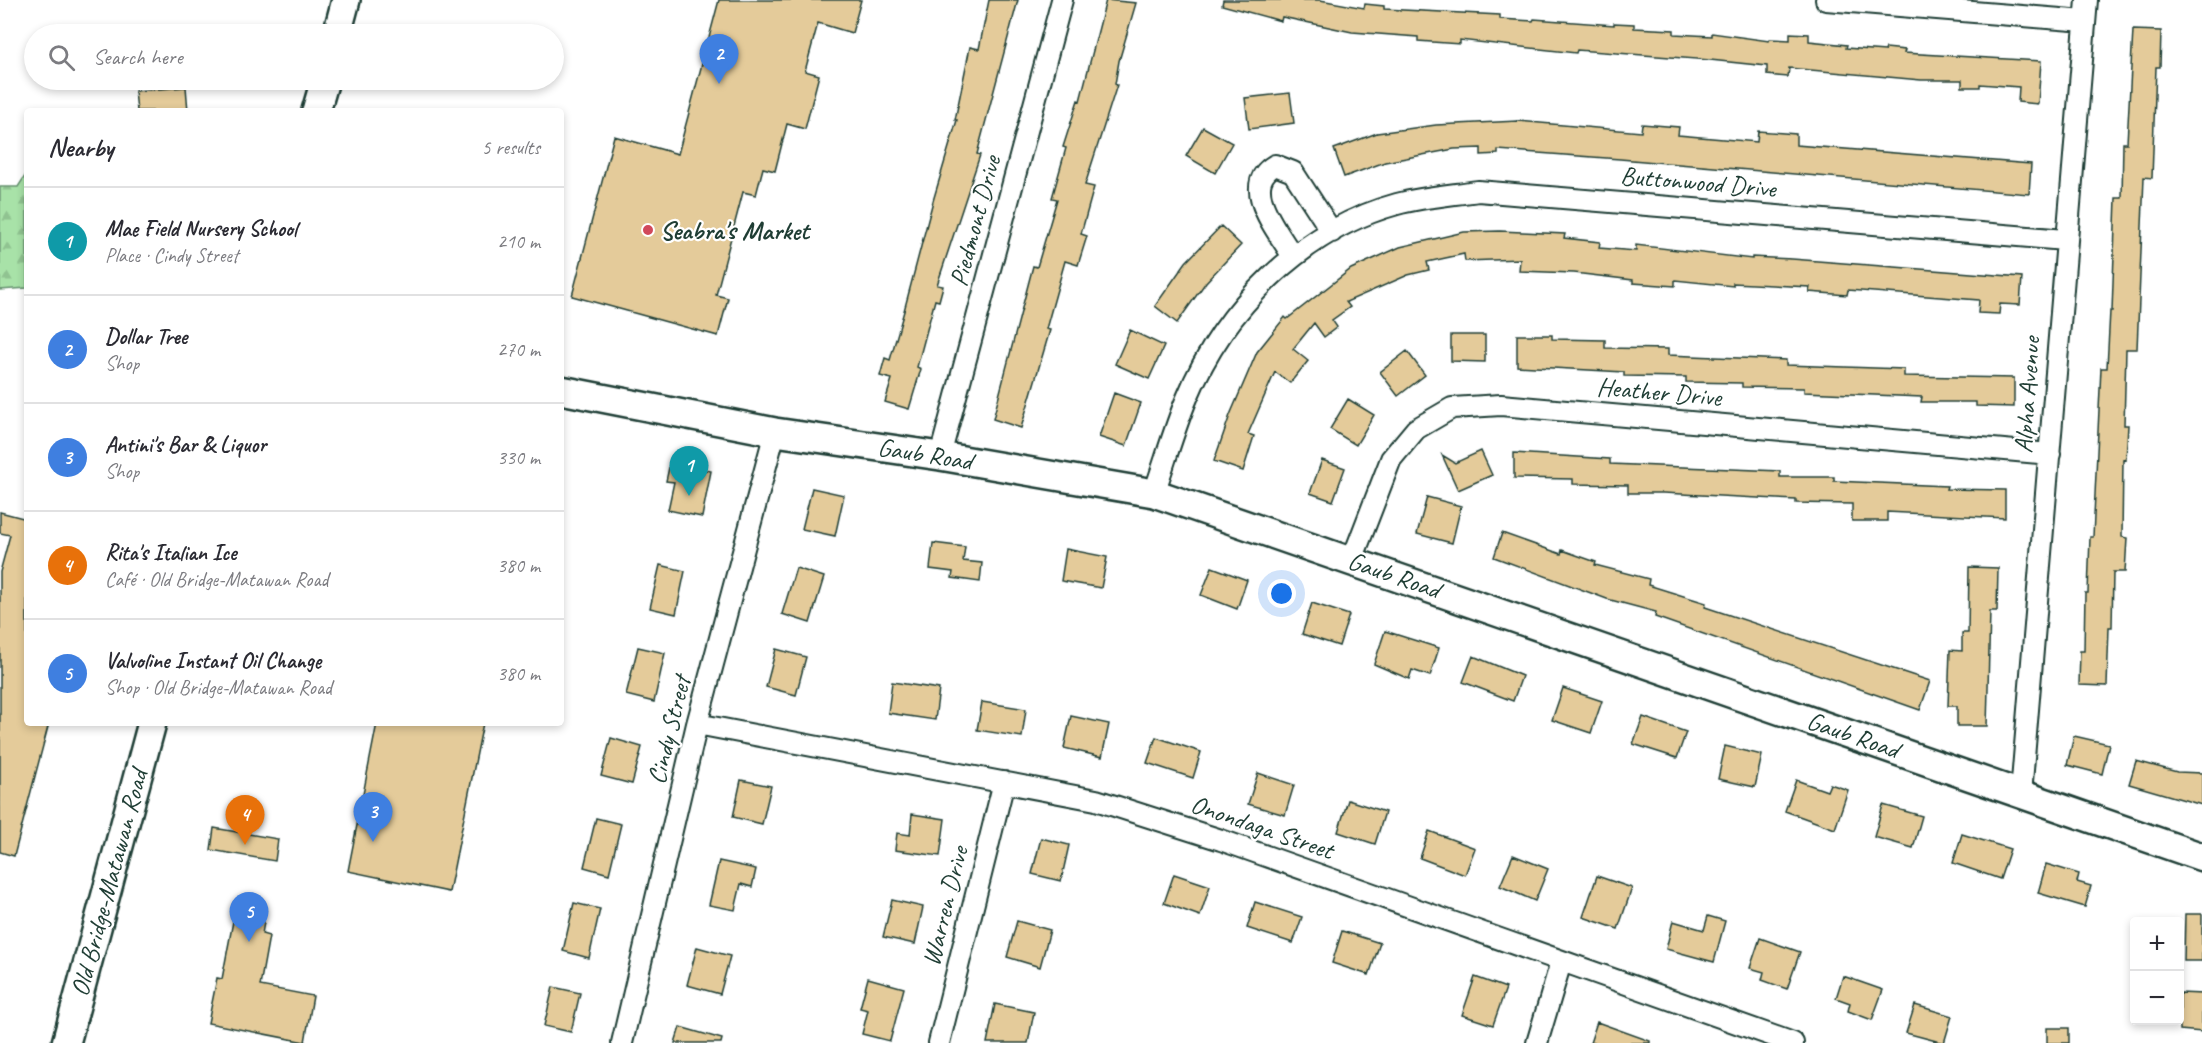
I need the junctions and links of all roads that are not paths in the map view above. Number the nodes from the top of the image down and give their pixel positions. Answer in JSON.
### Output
{"nodes":[{"id":1,"x":346,"y":0,"type":"edge"},
{"id":2,"x":1062,"y":0,"type":"edge"},
{"id":3,"x":1826,"y":0,"type":"edge"},
{"id":4,"x":2087,"y":0,"type":"edge"},
{"id":5,"x":2085,"y":21,"type":"junction"},
{"id":6,"x":340,"y":24,"type":"edge"},
{"id":7,"x":322,"y":90,"type":"edge"},
{"id":8,"x":317,"y":108,"type":"edge"},
{"id":9,"x":1332,"y":232,"type":"junction"},
{"id":10,"x":2066,"y":240,"type":"junction"},
{"id":11,"x":1293,"y":257,"type":"junction"},
{"id":12,"x":564,"y":391,"type":"edge"},
{"id":13,"x":775,"y":432,"type":"junction"},
{"id":14,"x":2050,"y":454,"type":"junction"},
{"id":15,"x":939,"y":456,"type":"junction"},
{"id":16,"x":1154,"y":493,"type":"junction"},
{"id":17,"x":1352,"y":560,"type":"junction"},
{"id":18,"x":697,"y":724,"type":"junction"},
{"id":19,"x":151,"y":726,"type":"edge"},
{"id":20,"x":1004,"y":782,"type":"junction"},
{"id":21,"x":2021,"y":794,"type":"junction"},
{"id":22,"x":2202,"y":857,"type":"edge"},
{"id":23,"x":1561,"y":962,"type":"junction"},
{"id":24,"x":66,"y":1043,"type":"edge"},
{"id":25,"x":622,"y":1043,"type":"edge"},
{"id":26,"x":939,"y":1043,"type":"edge"},
{"id":27,"x":1537,"y":1043,"type":"edge"},
{"id":28,"x":1793,"y":1043,"type":"edge"}],
"edges":[{"from":1,"to":6,"type":"street"},
{"from":2,"to":15,"type":"street","name":"Piedmont Drive"},
{"from":3,"to":5,"type":"street"},
{"from":4,"to":5,"type":"street","name":"Alpha Avenue"},
{"from":5,"to":10,"type":"street","name":"Alpha Avenue"},
{"from":7,"to":8,"type":"street"},
{"from":9,"to":10,"type":"street","name":"Buttonwood Drive"},
{"from":9,"to":11,"type":"street","name":"Buttonwood Drive"},
{"from":9,"to":11,"type":"street"},
{"from":10,"to":14,"type":"street","name":"Alpha Avenue"},
{"from":11,"to":16,"type":"street","name":"Buttonwood Drive"},
{"from":12,"to":13,"type":"street","name":"Gaub Road"},
{"from":13,"to":15,"type":"street","name":"Gaub Road"},
{"from":13,"to":18,"type":"street","name":"Cindy Street"},
{"from":14,"to":17,"type":"street","name":"Heather Drive"},
{"from":14,"to":21,"type":"street","name":"Alpha Avenue"},
{"from":15,"to":16,"type":"street","name":"Gaub Road"},
{"from":16,"to":17,"type":"street","name":"Gaub Road"},
{"from":17,"to":21,"type":"street","name":"Gaub Road"},
{"from":18,"to":20,"type":"street","name":"Onondaga Street"},
{"from":18,"to":25,"type":"street","name":"Cindy Street"},
{"from":19,"to":24,"type":"street","name":"Old Bridge-Matawan Road"},
{"from":20,"to":23,"type":"street","name":"Onondaga Street"},
{"from":20,"to":26,"type":"street","name":"Warren Drive"},
{"from":21,"to":22,"type":"street","name":"Gaub Road"},
{"from":23,"to":27,"type":"street"},
{"from":23,"to":28,"type":"street","name":"Onondaga Street"}]}
